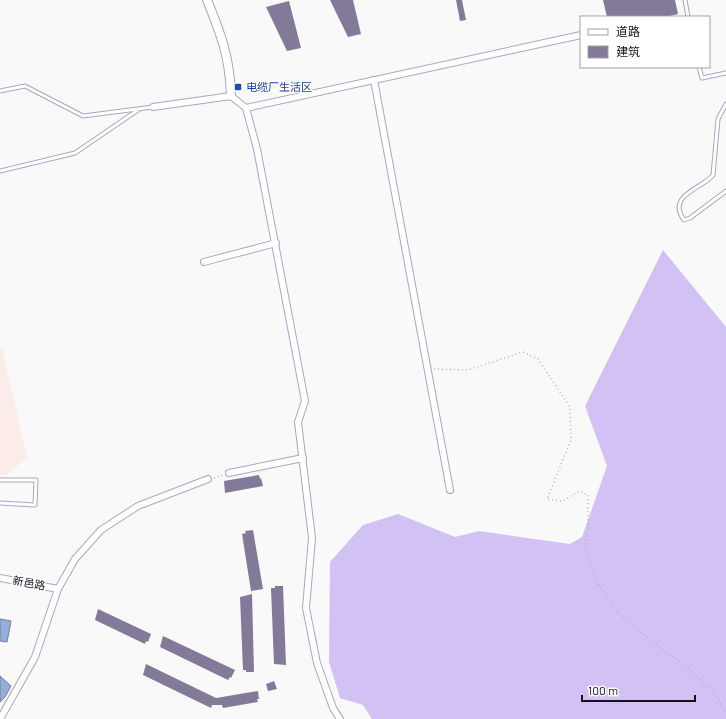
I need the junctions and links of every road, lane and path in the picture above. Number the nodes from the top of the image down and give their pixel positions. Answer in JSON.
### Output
{"nodes":[{"id":1,"x":207,"y":0,"type":"edge"},
{"id":2,"x":685,"y":0,"type":"edge"},
{"id":3,"x":688,"y":16,"type":"edge"},
{"id":4,"x":580,"y":35,"type":"edge"},
{"id":5,"x":699,"y":68,"type":"edge"},
{"id":6,"x":726,"y":73,"type":"edge"},
{"id":7,"x":374,"y":80,"type":"junction"},
{"id":8,"x":0,"y":91,"type":"edge"},
{"id":9,"x":231,"y":96,"type":"junction"},
{"id":10,"x":726,"y":104,"type":"edge"},
{"id":11,"x":153,"y":107,"type":"joint"},
{"id":12,"x":246,"y":108,"type":"junction"},
{"id":13,"x":139,"y":109,"type":"junction"},
{"id":14,"x":0,"y":171,"type":"edge"},
{"id":15,"x":726,"y":191,"type":"edge"},
{"id":16,"x":276,"y":243,"type":"junction"},
{"id":17,"x":204,"y":262,"type":"dead end"},
{"id":18,"x":428,"y":369,"type":"junction"},
{"id":19,"x":303,"y":458,"type":"junction"},
{"id":20,"x":229,"y":473,"type":"joint"},
{"id":21,"x":0,"y":480,"type":"edge"},
{"id":22,"x":208,"y":480,"type":"joint"},
{"id":23,"x":450,"y":490,"type":"dead end"},
{"id":24,"x":0,"y":504,"type":"edge"},
{"id":25,"x":0,"y":578,"type":"edge"},
{"id":26,"x":58,"y":588,"type":"junction"},
{"id":27,"x":726,"y":714,"type":"edge"},
{"id":28,"x":0,"y":719,"type":"edge"},
{"id":29,"x":340,"y":719,"type":"edge"}],
"edges":[{"from":1,"to":9,"type":"street"},
{"from":2,"to":3,"type":"lane"},
{"from":4,"to":7,"type":"street"},
{"from":5,"to":6,"type":"lane"},
{"from":7,"to":12,"type":"street"},
{"from":7,"to":18,"type":"street"},
{"from":8,"to":13,"type":"lane"},
{"from":9,"to":11,"type":"street"},
{"from":9,"to":12,"type":"street"},
{"from":10,"to":15,"type":"lane"},
{"from":11,"to":13,"type":"lane"},
{"from":12,"to":16,"type":"street"},
{"from":13,"to":14,"type":"lane"},
{"from":16,"to":17,"type":"street"},
{"from":16,"to":19,"type":"street"},
{"from":18,"to":23,"type":"street"},
{"from":18,"to":27,"type":"path"},
{"from":19,"to":20,"type":"street"},
{"from":19,"to":29,"type":"street"},
{"from":20,"to":22,"type":"path"},
{"from":21,"to":24,"type":"lane"},
{"from":22,"to":26,"type":"street"},
{"from":25,"to":26,"type":"street","name":"新邑路"},
{"from":26,"to":28,"type":"street"}]}
